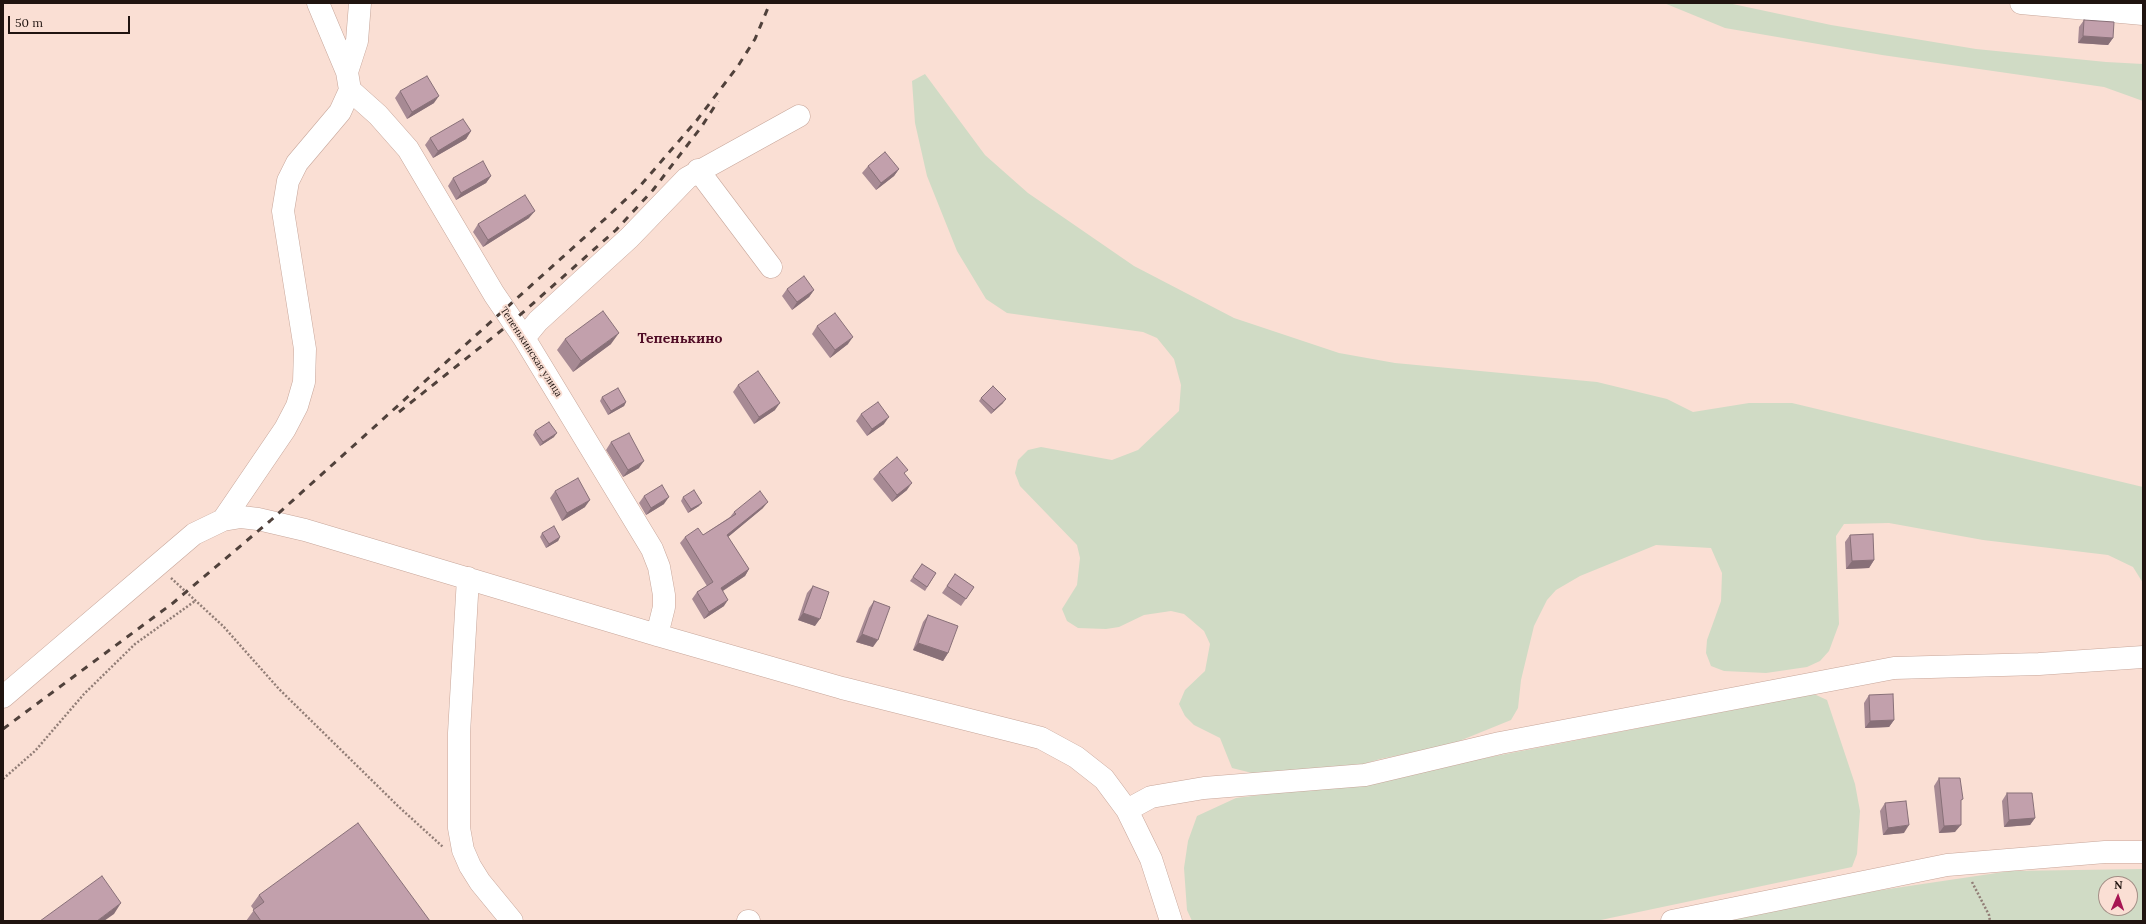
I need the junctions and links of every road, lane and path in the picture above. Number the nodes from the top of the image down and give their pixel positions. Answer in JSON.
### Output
{"nodes":[{"id":1,"x":318,"y":3,"type":"edge"},
{"id":2,"x":360,"y":3,"type":"edge"},
{"id":3,"x":2021,"y":3,"type":"edge"},
{"id":4,"x":2143,"y":14,"type":"edge"},
{"id":5,"x":349,"y":81,"type":"junction"},
{"id":6,"x":799,"y":116,"type":"dead end"},
{"id":7,"x":698,"y":170,"type":"junction"},
{"id":8,"x":771,"y":268,"type":"dead end"},
{"id":9,"x":524,"y":338,"type":"junction"},
{"id":10,"x":223,"y":520,"type":"junction"},
{"id":11,"x":158,"y":564,"type":"junction"},
{"id":12,"x":468,"y":578,"type":"junction"},
{"id":13,"x":195,"y":601,"type":"junction"},
{"id":14,"x":657,"y":636,"type":"junction"},
{"id":15,"x":2143,"y":657,"type":"edge"},
{"id":16,"x":3,"y":697,"type":"edge"},
{"id":17,"x":3,"y":778,"type":"edge"},
{"id":18,"x":1127,"y":810,"type":"junction"},
{"id":19,"x":463,"y":850,"type":"junction"},
{"id":20,"x":2143,"y":852,"type":"edge"},
{"id":21,"x":1962,"y":864,"type":"junction"},
{"id":22,"x":512,"y":921,"type":"edge"},
{"id":23,"x":1171,"y":921,"type":"edge"},
{"id":24,"x":1672,"y":921,"type":"edge"},
{"id":25,"x":1990,"y":921,"type":"edge"}],
"edges":[{"from":1,"to":5,"type":"street"},
{"from":2,"to":5,"type":"street"},
{"from":3,"to":4,"type":"street"},
{"from":5,"to":9,"type":"street","name":"Тепенькинская улица"},
{"from":5,"to":10,"type":"street"},
{"from":6,"to":7,"type":"street"},
{"from":7,"to":8,"type":"street"},
{"from":7,"to":9,"type":"street"},
{"from":9,"to":14,"type":"street","name":"Тепенькинская улица"},
{"from":10,"to":11,"type":"street"},
{"from":10,"to":12,"type":"street"},
{"from":11,"to":13,"type":"path"},
{"from":11,"to":16,"type":"street"},
{"from":12,"to":14,"type":"street"},
{"from":12,"to":19,"type":"street"},
{"from":13,"to":17,"type":"path"},
{"from":13,"to":19,"type":"path"},
{"from":14,"to":18,"type":"street"},
{"from":15,"to":18,"type":"street"},
{"from":18,"to":23,"type":"street"},
{"from":19,"to":22,"type":"street"},
{"from":20,"to":21,"type":"street"},
{"from":21,"to":24,"type":"street"},
{"from":21,"to":25,"type":"path"}]}
